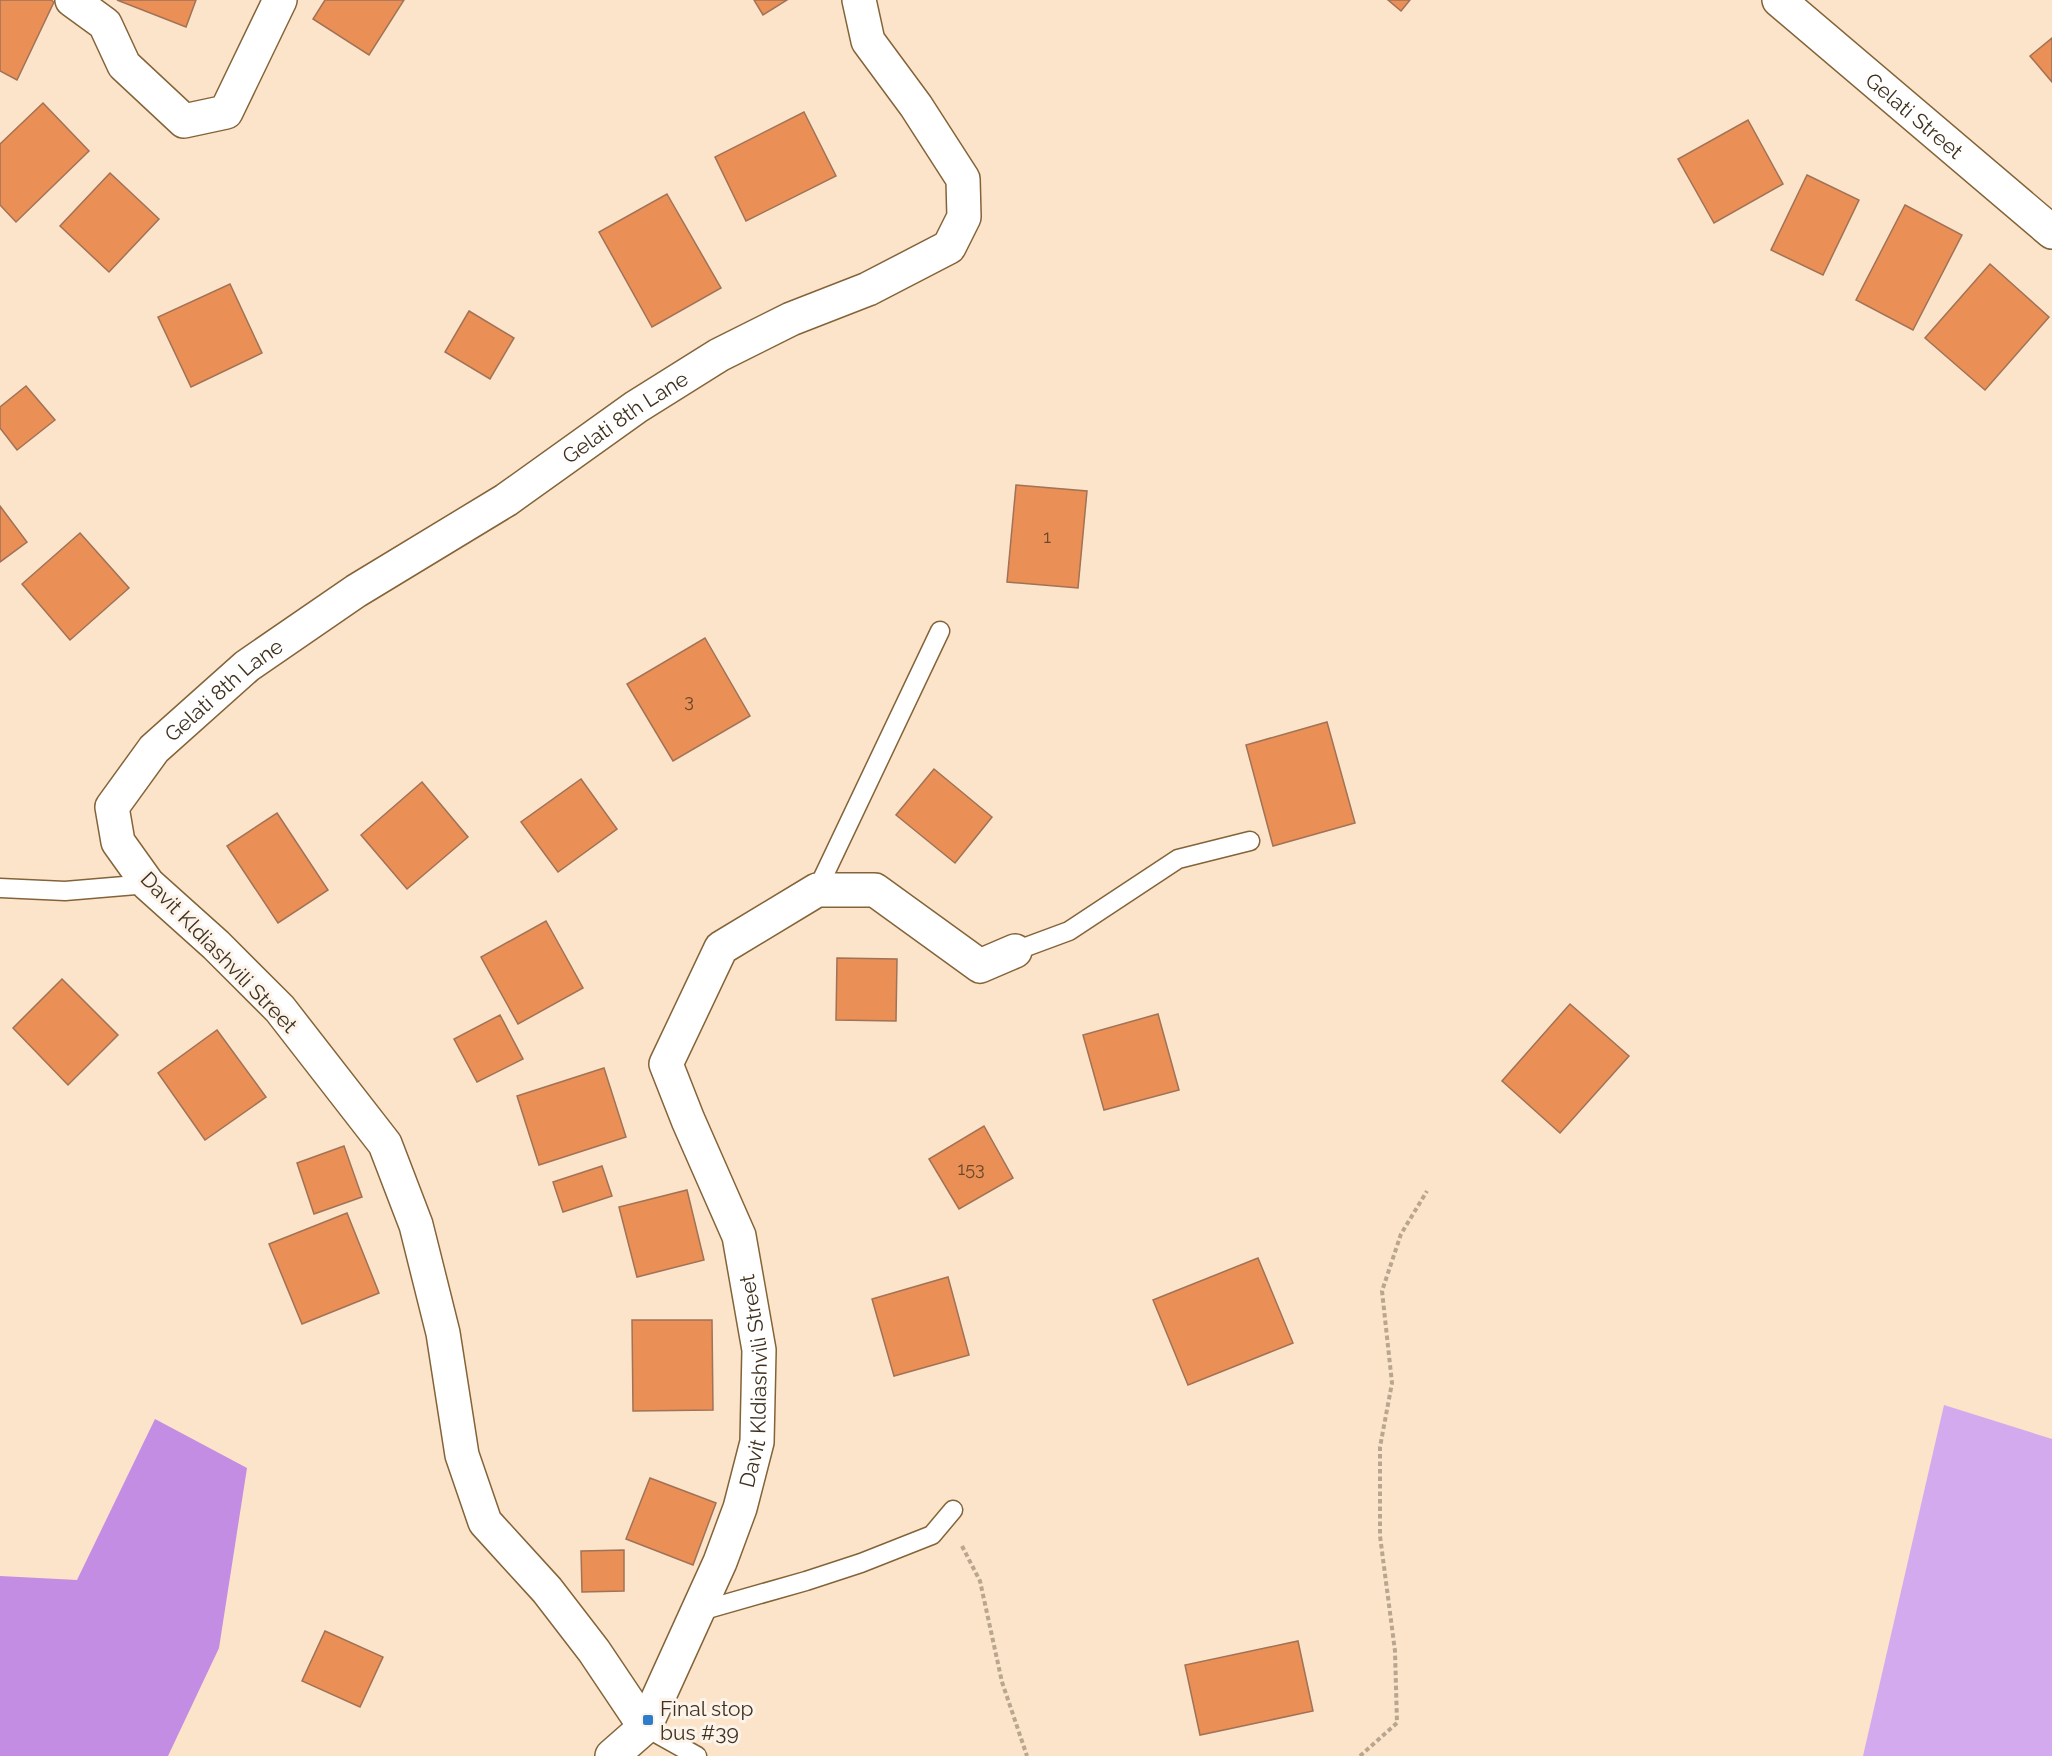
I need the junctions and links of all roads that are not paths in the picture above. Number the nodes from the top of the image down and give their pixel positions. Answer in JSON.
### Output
{"nodes":[{"id":1,"x":72,"y":0,"type":"edge"},
{"id":2,"x":280,"y":0,"type":"edge"},
{"id":3,"x":859,"y":0,"type":"edge"},
{"id":4,"x":1779,"y":0,"type":"edge"},
{"id":5,"x":2052,"y":232,"type":"edge"},
{"id":6,"x":940,"y":631,"type":"dead end"},
{"id":7,"x":112,"y":807,"type":"joint"},
{"id":8,"x":1250,"y":841,"type":"dead end"},
{"id":9,"x":148,"y":884,"type":"junction"},
{"id":10,"x":0,"y":888,"type":"edge"},
{"id":11,"x":817,"y":890,"type":"junction"},
{"id":12,"x":1015,"y":951,"type":"joint"},
{"id":13,"x":953,"y":1510,"type":"road end"},
{"id":14,"x":697,"y":1612,"type":"junction"},
{"id":15,"x":645,"y":1727,"type":"junction"},
{"id":16,"x":612,"y":1756,"type":"edge"},
{"id":17,"x":697,"y":1756,"type":"edge"}],
"edges":[{"from":1,"to":2,"type":"street"},
{"from":3,"to":7,"type":"street","name":"Gelati 8th Lane"},
{"from":4,"to":5,"type":"street","name":"Gelati Street"},
{"from":6,"to":11,"type":"lane"},
{"from":7,"to":9,"type":"street","name":"Davit Kldiashvili Street"},
{"from":8,"to":12,"type":"lane"},
{"from":9,"to":10,"type":"lane"},
{"from":9,"to":15,"type":"street","name":"Davit Kldiashvili Street"},
{"from":11,"to":12,"type":"street"},
{"from":11,"to":14,"type":"street","name":"Davit Kldiashvili Street"},
{"from":13,"to":14,"type":"lane"},
{"from":14,"to":15,"type":"street","name":"Davit Kldiashvili Street"},
{"from":15,"to":16,"type":"street","name":"Davit Kldiashvili Street"},
{"from":15,"to":17,"type":"lane","name":"Davit Kldiashvili Street"}]}
